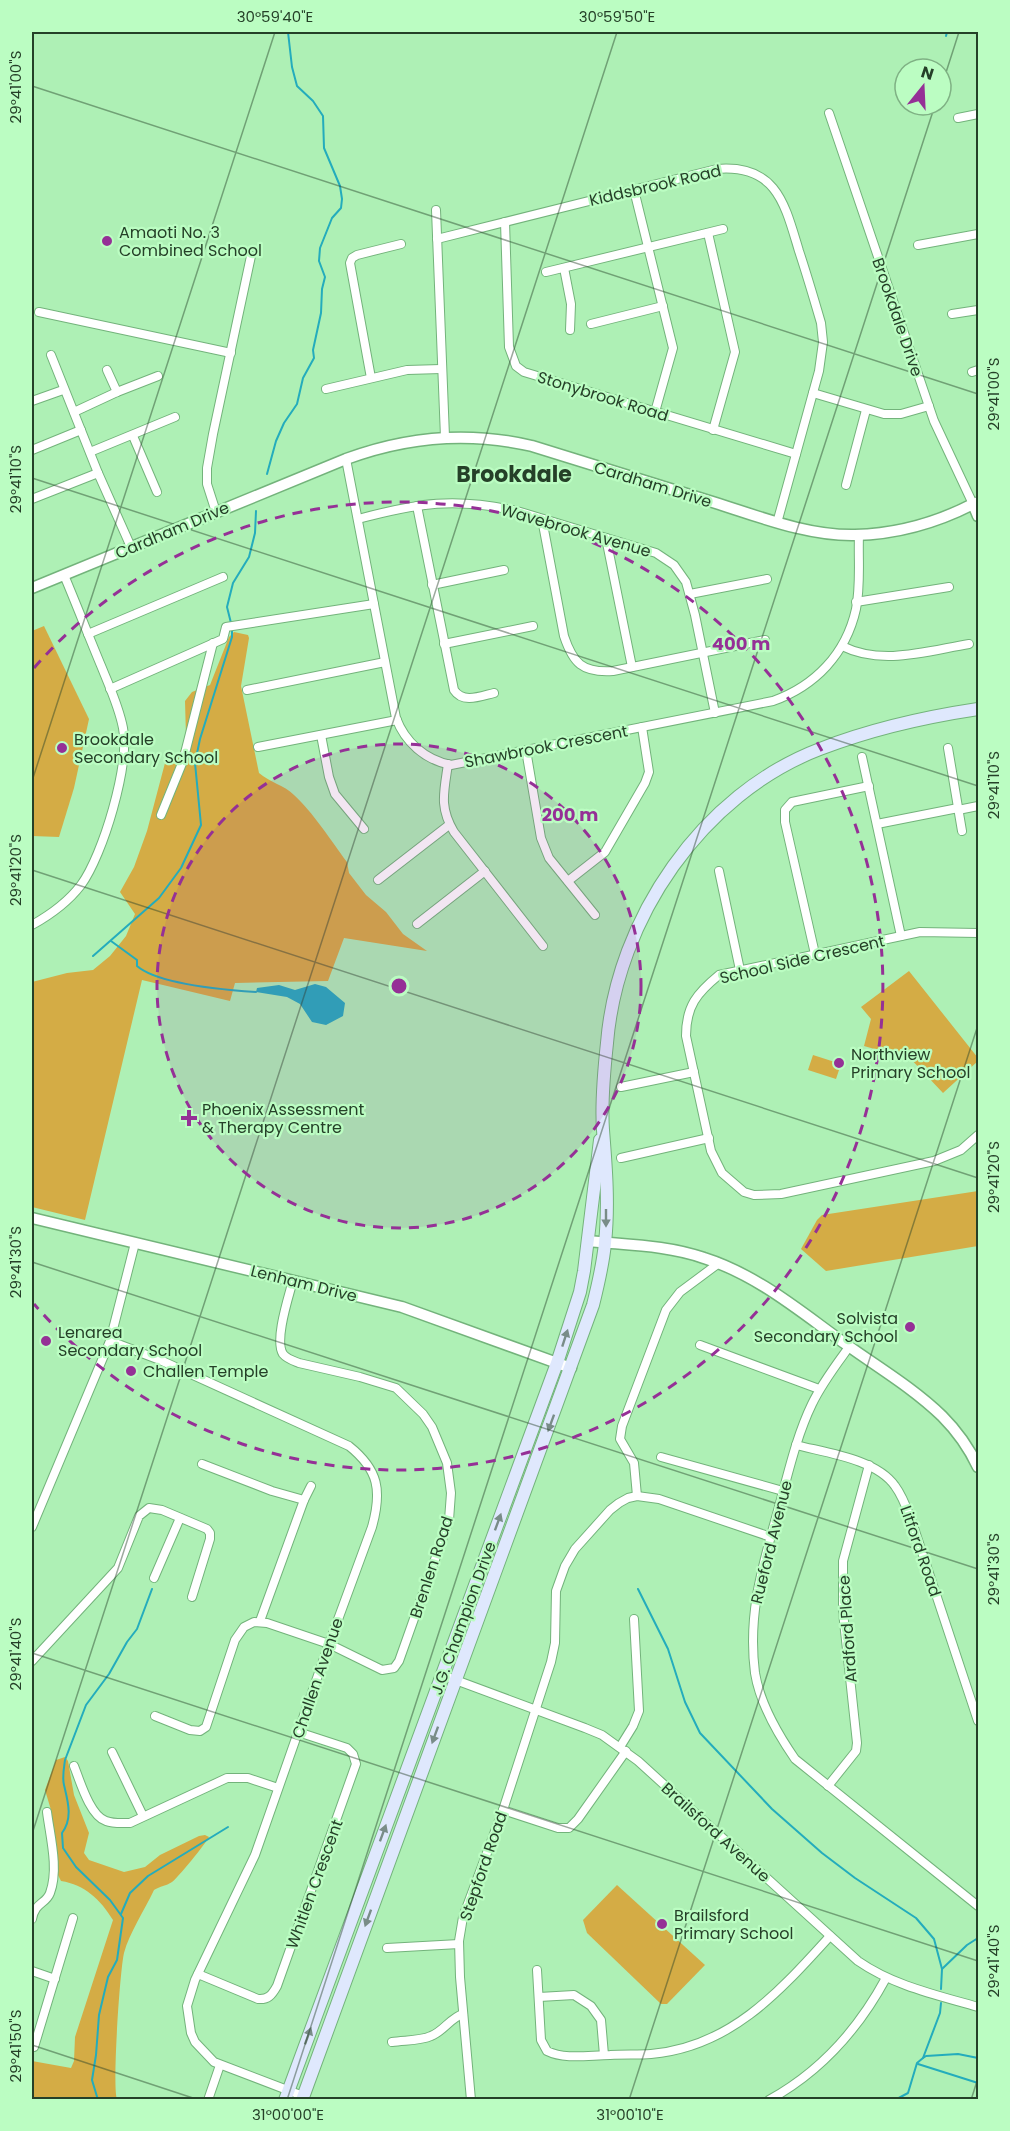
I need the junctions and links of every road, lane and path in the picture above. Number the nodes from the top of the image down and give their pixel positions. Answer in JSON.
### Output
{"nodes":[{"id":1,"x":829,"y":114,"type":"dead end"},
{"id":2,"x":978,"y":114,"type":"edge"},
{"id":3,"x":958,"y":118,"type":"dead end"},
{"id":4,"x":634,"y":190,"type":"junction"},
{"id":5,"x":436,"y":210,"type":"dead end"},
{"id":6,"x":505,"y":222,"type":"junction"},
{"id":7,"x":723,"y":229,"type":"dead end"},
{"id":8,"x":708,"y":233,"type":"junction"},
{"id":9,"x":978,"y":234,"type":"edge"},
{"id":10,"x":436,"y":239,"type":"junction"},
{"id":11,"x":401,"y":244,"type":"dead end"},
{"id":12,"x":918,"y":245,"type":"dead end"},
{"id":13,"x":648,"y":247,"type":"junction"},
{"id":14,"x":251,"y":256,"type":"dead end"},
{"id":15,"x":564,"y":268,"type":"junction"},
{"id":16,"x":546,"y":272,"type":"dead end"},
{"id":17,"x":663,"y":306,"type":"junction"},
{"id":18,"x":978,"y":310,"type":"edge"},
{"id":19,"x":39,"y":312,"type":"dead end"},
{"id":20,"x":952,"y":314,"type":"dead end"},
{"id":21,"x":591,"y":324,"type":"dead end"},
{"id":22,"x":570,"y":330,"type":"dead end"},
{"id":23,"x":231,"y":352,"type":"junction"},
{"id":24,"x":51,"y":355,"type":"dead end"},
{"id":25,"x":441,"y":369,"type":"junction"},
{"id":26,"x":107,"y":370,"type":"dead end"},
{"id":27,"x":158,"y":376,"type":"dead end"},
{"id":28,"x":370,"y":378,"type":"junction"},
{"id":29,"x":326,"y":389,"type":"dead end"},
{"id":30,"x":63,"y":390,"type":"junction"},
{"id":31,"x":117,"y":392,"type":"junction"},
{"id":32,"x":813,"y":393,"type":"junction"},
{"id":33,"x":32,"y":401,"type":"edge"},
{"id":34,"x":929,"y":406,"type":"junction"},
{"id":35,"x":866,"y":410,"type":"junction"},
{"id":36,"x":74,"y":412,"type":"junction"},
{"id":37,"x":655,"y":412,"type":"junction"},
{"id":38,"x":175,"y":417,"type":"dead end"},
{"id":39,"x":81,"y":430,"type":"junction"},
{"id":40,"x":714,"y":430,"type":"junction"},
{"id":41,"x":133,"y":435,"type":"junction"},
{"id":42,"x":445,"y":437,"type":"junction"},
{"id":43,"x":32,"y":450,"type":"edge"},
{"id":44,"x":90,"y":452,"type":"junction"},
{"id":45,"x":796,"y":454,"type":"junction"},
{"id":46,"x":346,"y":459,"type":"junction"},
{"id":47,"x":98,"y":473,"type":"junction"},
{"id":48,"x":846,"y":485,"type":"dead end"},
{"id":49,"x":157,"y":492,"type":"dead end"},
{"id":50,"x":32,"y":499,"type":"edge"},
{"id":51,"x":976,"y":503,"type":"edge"},
{"id":52,"x":417,"y":506,"type":"junction"},
{"id":53,"x":216,"y":512,"type":"junction"},
{"id":54,"x":978,"y":516,"type":"edge"},
{"id":55,"x":358,"y":519,"type":"junction"},
{"id":56,"x":542,"y":519,"type":"junction"},
{"id":57,"x":777,"y":523,"type":"junction"},
{"id":58,"x":859,"y":535,"type":"junction"},
{"id":59,"x":606,"y":538,"type":"junction"},
{"id":60,"x":131,"y":547,"type":"junction"},
{"id":61,"x":504,"y":570,"type":"dead end"},
{"id":62,"x":64,"y":575,"type":"junction"},
{"id":63,"x":224,"y":577,"type":"dead end"},
{"id":64,"x":767,"y":579,"type":"dead end"},
{"id":65,"x":432,"y":585,"type":"junction"},
{"id":66,"x":949,"y":587,"type":"dead end"},
{"id":67,"x":32,"y":588,"type":"edge"},
{"id":68,"x":690,"y":594,"type":"junction"},
{"id":69,"x":856,"y":602,"type":"junction"},
{"id":70,"x":374,"y":604,"type":"junction"},
{"id":71,"x":533,"y":626,"type":"dead end"},
{"id":72,"x":88,"y":634,"type":"junction"},
{"id":73,"x":765,"y":640,"type":"dead end"},
{"id":74,"x":213,"y":643,"type":"junction"},
{"id":75,"x":444,"y":644,"type":"junction"},
{"id":76,"x":969,"y":644,"type":"dead end"},
{"id":77,"x":842,"y":646,"type":"junction"},
{"id":78,"x":702,"y":653,"type":"junction"},
{"id":79,"x":385,"y":662,"type":"junction"},
{"id":80,"x":632,"y":667,"type":"junction"},
{"id":81,"x":110,"y":689,"type":"junction"},
{"id":82,"x":248,"y":690,"type":"dead end"},
{"id":83,"x":494,"y":693,"type":"dead end"},
{"id":84,"x":978,"y":709,"type":"edge"},
{"id":85,"x":714,"y":713,"type":"junction"},
{"id":86,"x":397,"y":720,"type":"junction"},
{"id":87,"x":642,"y":727,"type":"junction"},
{"id":88,"x":321,"y":735,"type":"junction"},
{"id":89,"x":258,"y":747,"type":"dead end"},
{"id":90,"x":948,"y":748,"type":"dead end"},
{"id":91,"x":526,"y":750,"type":"junction"},
{"id":92,"x":862,"y":757,"type":"dead end"},
{"id":93,"x":448,"y":764,"type":"junction"},
{"id":94,"x":869,"y":786,"type":"junction"},
{"id":95,"x":978,"y":806,"type":"edge"},
{"id":96,"x":958,"y":809,"type":"junction"},
{"id":97,"x":161,"y":815,"type":"dead end"},
{"id":98,"x":877,"y":824,"type":"junction"},
{"id":99,"x":449,"y":825,"type":"junction"},
{"id":100,"x":364,"y":829,"type":"dead end"},
{"id":101,"x":962,"y":831,"type":"dead end"},
{"id":102,"x":718,"y":871,"type":"dead end"},
{"id":103,"x":485,"y":872,"type":"junction"},
{"id":104,"x":378,"y":880,"type":"dead end"},
{"id":105,"x":568,"y":881,"type":"junction"},
{"id":106,"x":595,"y":915,"type":"dead end"},
{"id":107,"x":417,"y":924,"type":"dead end"},
{"id":108,"x":32,"y":925,"type":"edge"},
{"id":109,"x":978,"y":933,"type":"edge"},
{"id":110,"x":901,"y":936,"type":"junction"},
{"id":111,"x":543,"y":946,"type":"dead end"},
{"id":112,"x":815,"y":954,"type":"junction"},
{"id":113,"x":740,"y":970,"type":"junction"},
{"id":114,"x":694,"y":1072,"type":"junction"},
{"id":115,"x":621,"y":1087,"type":"dead end"},
{"id":116,"x":603,"y":1127,"type":"junction"},
{"id":117,"x":978,"y":1135,"type":"edge"},
{"id":118,"x":708,"y":1138,"type":"junction"},
{"id":119,"x":621,"y":1158,"type":"dead end"},
{"id":120,"x":32,"y":1218,"type":"edge"},
{"id":121,"x":588,"y":1241,"type":"junction"},
{"id":122,"x":135,"y":1243,"type":"junction"},
{"id":123,"x":605,"y":1243,"type":"junction"},
{"id":124,"x":719,"y":1263,"type":"junction"},
{"id":125,"x":293,"y":1280,"type":"junction"},
{"id":126,"x":110,"y":1341,"type":"junction"},
{"id":127,"x":700,"y":1345,"type":"dead end"},
{"id":128,"x":849,"y":1347,"type":"junction"},
{"id":129,"x":557,"y":1363,"type":"junction"},
{"id":130,"x":571,"y":1368,"type":"junction"},
{"id":131,"x":819,"y":1389,"type":"junction"},
{"id":132,"x":796,"y":1445,"type":"junction"},
{"id":133,"x":661,"y":1457,"type":"dead end"},
{"id":134,"x":202,"y":1464,"type":"dead end"},
{"id":135,"x":978,"y":1464,"type":"edge"},
{"id":136,"x":869,"y":1465,"type":"junction"},
{"id":137,"x":311,"y":1486,"type":"dead end"},
{"id":138,"x":783,"y":1491,"type":"junction"},
{"id":139,"x":637,"y":1496,"type":"junction"},
{"id":140,"x":304,"y":1500,"type":"junction"},
{"id":141,"x":180,"y":1518,"type":"junction"},
{"id":142,"x":32,"y":1527,"type":"edge"},
{"id":143,"x":771,"y":1537,"type":"junction"},
{"id":144,"x":154,"y":1578,"type":"dead end"},
{"id":145,"x":192,"y":1597,"type":"dead end"},
{"id":146,"x":634,"y":1619,"type":"dead end"},
{"id":147,"x":260,"y":1621,"type":"junction"},
{"id":148,"x":328,"y":1644,"type":"junction"},
{"id":149,"x":32,"y":1661,"type":"edge"},
{"id":150,"x":442,"y":1675,"type":"junction"},
{"id":151,"x":455,"y":1680,"type":"junction"},
{"id":152,"x":537,"y":1708,"type":"junction"},
{"id":153,"x":155,"y":1716,"type":"dead end"},
{"id":154,"x":978,"y":1721,"type":"edge"},
{"id":155,"x":298,"y":1732,"type":"junction"},
{"id":156,"x":623,"y":1749,"type":"junction"},
{"id":157,"x":111,"y":1752,"type":"dead end"},
{"id":158,"x":74,"y":1766,"type":"dead end"},
{"id":159,"x":828,"y":1786,"type":"junction"},
{"id":160,"x":278,"y":1788,"type":"junction"},
{"id":161,"x":503,"y":1810,"type":"junction"},
{"id":162,"x":47,"y":1812,"type":"dead end"},
{"id":163,"x":143,"y":1816,"type":"junction"},
{"id":164,"x":978,"y":1906,"type":"edge"},
{"id":165,"x":32,"y":1918,"type":"edge"},
{"id":166,"x":73,"y":1918,"type":"dead end"},
{"id":167,"x":830,"y":1936,"type":"junction"},
{"id":168,"x":459,"y":1944,"type":"junction"},
{"id":169,"x":387,"y":1948,"type":"dead end"},
{"id":170,"x":537,"y":1970,"type":"dead end"},
{"id":171,"x":32,"y":1971,"type":"edge"},
{"id":172,"x":198,"y":1974,"type":"junction"},
{"id":173,"x":886,"y":1978,"type":"junction"},
{"id":174,"x":55,"y":1979,"type":"junction"},
{"id":175,"x":538,"y":1997,"type":"junction"},
{"id":176,"x":978,"y":2007,"type":"edge"},
{"id":177,"x":463,"y":2014,"type":"junction"},
{"id":178,"x":392,"y":2042,"type":"dead end"},
{"id":179,"x":34,"y":2047,"type":"dead end"},
{"id":180,"x":604,"y":2055,"type":"junction"},
{"id":181,"x":220,"y":2065,"type":"junction"},
{"id":182,"x":286,"y":2095,"type":"edge"},
{"id":183,"x":302,"y":2098,"type":"edge"},
{"id":184,"x":208,"y":2100,"type":"edge"},
{"id":185,"x":471,"y":2100,"type":"edge"},
{"id":186,"x":769,"y":2100,"type":"edge"}],
"edges":[{"from":1,"to":34,"type":"street","name":"Brookdale Drive"},
{"from":2,"to":3,"type":"street"},
{"from":4,"to":6,"type":"street","name":"Kiddsbrook Road"},
{"from":4,"to":13,"type":"street"},
{"from":4,"to":32,"type":"street","name":"Kiddsbrook Road"},
{"from":5,"to":10,"type":"street"},
{"from":6,"to":10,"type":"street","name":"Kiddsbrook Road"},
{"from":6,"to":37,"type":"street","name":"Stonybrook Road"},
{"from":7,"to":8,"type":"street"},
{"from":8,"to":13,"type":"street"},
{"from":8,"to":40,"type":"street"},
{"from":9,"to":12,"type":"street"},
{"from":10,"to":25,"type":"street"},
{"from":11,"to":28,"type":"street"},
{"from":13,"to":15,"type":"street"},
{"from":13,"to":17,"type":"street"},
{"from":14,"to":23,"type":"street"},
{"from":15,"to":16,"type":"street"},
{"from":15,"to":22,"type":"street"},
{"from":17,"to":21,"type":"street"},
{"from":17,"to":37,"type":"street"},
{"from":18,"to":20,"type":"street"},
{"from":19,"to":23,"type":"street"},
{"from":23,"to":53,"type":"street"},
{"from":24,"to":30,"type":"street"},
{"from":25,"to":28,"type":"street"},
{"from":25,"to":42,"type":"street"},
{"from":26,"to":31,"type":"street"},
{"from":27,"to":31,"type":"street"},
{"from":28,"to":29,"type":"street"},
{"from":30,"to":33,"type":"street"},
{"from":30,"to":36,"type":"street"},
{"from":31,"to":36,"type":"street"},
{"from":32,"to":35,"type":"street"},
{"from":32,"to":45,"type":"street","name":"Kiddsbrook Road"},
{"from":34,"to":35,"type":"street"},
{"from":34,"to":51,"type":"street","name":"Brookdale Drive"},
{"from":35,"to":48,"type":"street"},
{"from":36,"to":39,"type":"street"},
{"from":37,"to":40,"type":"street","name":"Stonybrook Road"},
{"from":38,"to":41,"type":"street"},
{"from":39,"to":43,"type":"street"},
{"from":39,"to":44,"type":"street"},
{"from":40,"to":45,"type":"street","name":"Stonybrook Road"},
{"from":41,"to":44,"type":"street"},
{"from":41,"to":49,"type":"street"},
{"from":42,"to":46,"type":"street","name":"Cardham Drive"},
{"from":42,"to":57,"type":"street","name":"Cardham Drive"},
{"from":44,"to":47,"type":"street"},
{"from":45,"to":57,"type":"street","name":"Kiddsbrook Road"},
{"from":46,"to":53,"type":"street","name":"Cardham Drive"},
{"from":46,"to":55,"type":"street","name":"Shawbrook Crescent"},
{"from":47,"to":50,"type":"street"},
{"from":47,"to":60,"type":"street"},
{"from":51,"to":54,"type":"street","name":"Brookdale Drive"},
{"from":51,"to":58,"type":"street","name":"Cardham Drive"},
{"from":52,"to":55,"type":"street","name":"Wavebrook Avenue"},
{"from":52,"to":56,"type":"street","name":"Wavebrook Avenue"},
{"from":52,"to":65,"type":"street"},
{"from":53,"to":60,"type":"street","name":"Cardham Drive"},
{"from":55,"to":70,"type":"street","name":"Shawbrook Crescent"},
{"from":56,"to":59,"type":"street","name":"Wavebrook Avenue"},
{"from":56,"to":80,"type":"street"},
{"from":57,"to":58,"type":"street","name":"Cardham Drive"},
{"from":58,"to":69,"type":"street","name":"Shawbrook Crescent"},
{"from":59,"to":68,"type":"street","name":"Wavebrook Avenue"},
{"from":59,"to":80,"type":"street"},
{"from":60,"to":62,"type":"street","name":"Cardham Drive"},
{"from":61,"to":65,"type":"street"},
{"from":62,"to":67,"type":"street","name":"Cardham Drive"},
{"from":62,"to":72,"type":"street"},
{"from":63,"to":72,"type":"street"},
{"from":64,"to":68,"type":"street"},
{"from":65,"to":75,"type":"street"},
{"from":66,"to":69,"type":"street"},
{"from":68,"to":78,"type":"street","name":"Wavebrook Avenue"},
{"from":69,"to":77,"type":"street","name":"Shawbrook Crescent"},
{"from":70,"to":74,"type":"street"},
{"from":70,"to":79,"type":"street","name":"Shawbrook Crescent"},
{"from":71,"to":75,"type":"street"},
{"from":72,"to":81,"type":"street"},
{"from":73,"to":78,"type":"street"},
{"from":74,"to":81,"type":"street"},
{"from":74,"to":97,"type":"street"},
{"from":75,"to":83,"type":"street"},
{"from":76,"to":77,"type":"street"},
{"from":77,"to":85,"type":"street","name":"Shawbrook Crescent"},
{"from":78,"to":80,"type":"street"},
{"from":78,"to":85,"type":"street","name":"Wavebrook Avenue"},
{"from":79,"to":82,"type":"street"},
{"from":79,"to":86,"type":"street","name":"Shawbrook Crescent"},
{"from":81,"to":108,"type":"street"},
{"from":84,"to":116,"type":"main road","name":"J.G. Champion Drive"},
{"from":85,"to":87,"type":"street","name":"Shawbrook Crescent"},
{"from":86,"to":88,"type":"street"},
{"from":86,"to":93,"type":"street","name":"Shawbrook Crescent"},
{"from":87,"to":91,"type":"street","name":"Shawbrook Crescent"},
{"from":87,"to":105,"type":"street"},
{"from":88,"to":89,"type":"street"},
{"from":88,"to":100,"type":"street"},
{"from":90,"to":96,"type":"street"},
{"from":91,"to":93,"type":"street","name":"Shawbrook Crescent"},
{"from":91,"to":105,"type":"street"},
{"from":92,"to":94,"type":"street"},
{"from":93,"to":99,"type":"street"},
{"from":94,"to":98,"type":"street"},
{"from":94,"to":112,"type":"street"},
{"from":95,"to":96,"type":"street"},
{"from":96,"to":98,"type":"street"},
{"from":96,"to":101,"type":"street"},
{"from":98,"to":110,"type":"street"},
{"from":99,"to":103,"type":"street"},
{"from":99,"to":104,"type":"street"},
{"from":102,"to":113,"type":"street"},
{"from":103,"to":107,"type":"street"},
{"from":103,"to":111,"type":"street"},
{"from":105,"to":106,"type":"street"},
{"from":109,"to":110,"type":"street","name":"School Side Crescent"},
{"from":110,"to":112,"type":"street","name":"School Side Crescent"},
{"from":112,"to":113,"type":"street","name":"School Side Crescent"},
{"from":113,"to":114,"type":"street","name":"School Side Crescent"},
{"from":114,"to":115,"type":"street"},
{"from":114,"to":118,"type":"street","name":"School Side Crescent"},
{"from":116,"to":121,"type":"main road","name":"J.G. Champion Drive"},
{"from":116,"to":123,"type":"main road","name":"J.G. Champion Drive","one_way":true},
{"from":117,"to":118,"type":"street","name":"School Side Crescent"},
{"from":118,"to":119,"type":"street"},
{"from":120,"to":122,"type":"street","name":"Lenham Drive"},
{"from":121,"to":123,"type":"street"},
{"from":129,"to":121,"type":"main road","name":"J.G. Champion Drive","one_way":true},
{"from":122,"to":125,"type":"street","name":"Lenham Drive"},
{"from":122,"to":126,"type":"street"},
{"from":123,"to":124,"type":"street"},
{"from":123,"to":130,"type":"main road","name":"J.G. Champion Drive"},
{"from":124,"to":128,"type":"street"},
{"from":124,"to":139,"type":"street"},
{"from":125,"to":129,"type":"street","name":"Lenham Drive"},
{"from":125,"to":148,"type":"street","name":"Brenlen Road"},
{"from":126,"to":142,"type":"street"},
{"from":126,"to":148,"type":"street","name":"Challen Avenue"},
{"from":127,"to":131,"type":"street"},
{"from":128,"to":131,"type":"street","name":"Rueford Avenue"},
{"from":128,"to":135,"type":"street"},
{"from":129,"to":130,"type":"street","name":"Lenham Drive"},
{"from":150,"to":129,"type":"main road","name":"J.G. Champion Drive","one_way":true},
{"from":130,"to":151,"type":"main road","name":"J.G. Champion Drive","one_way":true},
{"from":131,"to":132,"type":"street","name":"Rueford Avenue"},
{"from":132,"to":136,"type":"street","name":"Litford Road"},
{"from":132,"to":138,"type":"street","name":"Rueford Avenue"},
{"from":133,"to":138,"type":"street"},
{"from":134,"to":140,"type":"street"},
{"from":136,"to":154,"type":"street","name":"Litford Road"},
{"from":136,"to":159,"type":"street","name":"Ardford Place"},
{"from":137,"to":140,"type":"street"},
{"from":138,"to":143,"type":"street","name":"Rueford Avenue"},
{"from":139,"to":143,"type":"street"},
{"from":139,"to":152,"type":"street","name":"Stepford Road"},
{"from":140,"to":147,"type":"street"},
{"from":141,"to":144,"type":"street"},
{"from":141,"to":145,"type":"street"},
{"from":141,"to":149,"type":"street"},
{"from":143,"to":159,"type":"street","name":"Rueford Avenue"},
{"from":146,"to":156,"type":"street"},
{"from":147,"to":148,"type":"street"},
{"from":147,"to":153,"type":"street"},
{"from":148,"to":155,"type":"street","name":"Challen Avenue"},
{"from":150,"to":151,"type":"street","name":"Brailsford Avenue"},
{"from":182,"to":150,"type":"main road","name":"J.G. Champion Drive","one_way":true},
{"from":151,"to":152,"type":"street","name":"Brailsford Avenue"},
{"from":151,"to":183,"type":"main road","name":"J.G. Champion Drive","one_way":true},
{"from":152,"to":156,"type":"street","name":"Brailsford Avenue"},
{"from":152,"to":161,"type":"street","name":"Stepford Road"},
{"from":155,"to":160,"type":"street","name":"Challen Avenue"},
{"from":155,"to":172,"type":"street","name":"Whitlen Crescent"},
{"from":156,"to":161,"type":"street"},
{"from":156,"to":167,"type":"street","name":"Brailsford Avenue"},
{"from":157,"to":163,"type":"street"},
{"from":158,"to":163,"type":"street"},
{"from":159,"to":164,"type":"street","name":"Rueford Avenue"},
{"from":160,"to":163,"type":"street"},
{"from":160,"to":172,"type":"street","name":"Challen Avenue"},
{"from":161,"to":168,"type":"street","name":"Stepford Road"},
{"from":162,"to":165,"type":"street"},
{"from":166,"to":174,"type":"street"},
{"from":167,"to":173,"type":"street","name":"Brailsford Avenue"},
{"from":167,"to":180,"type":"street"},
{"from":168,"to":169,"type":"street"},
{"from":168,"to":177,"type":"street","name":"Stepford Road"},
{"from":170,"to":175,"type":"street"},
{"from":171,"to":174,"type":"street"},
{"from":172,"to":181,"type":"street","name":"Challen Avenue"},
{"from":173,"to":176,"type":"street","name":"Brailsford Avenue"},
{"from":173,"to":186,"type":"street"},
{"from":174,"to":179,"type":"street"},
{"from":175,"to":180,"type":"street"},
{"from":175,"to":180,"type":"street"},
{"from":177,"to":178,"type":"street"},
{"from":177,"to":185,"type":"street","name":"Stepford Road"},
{"from":181,"to":182,"type":"street","name":"Challen Avenue"},
{"from":181,"to":184,"type":"street"},
{"from":182,"to":183,"type":"street","name":"Challen Avenue"}]}
